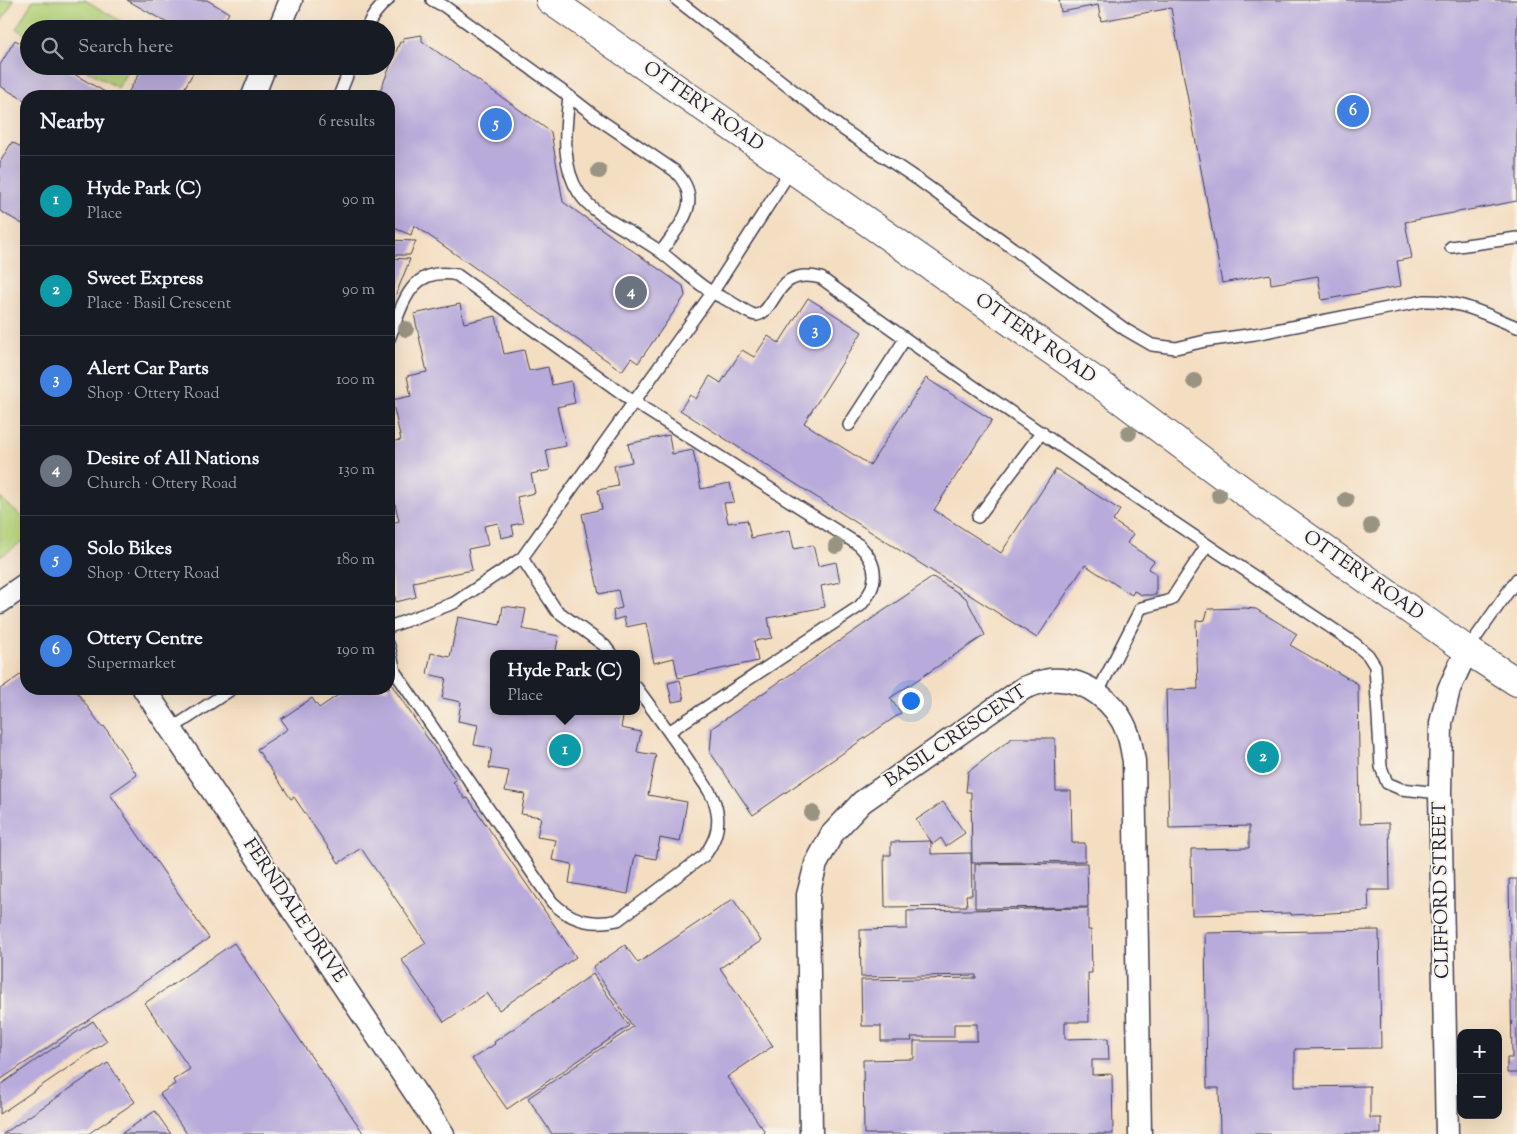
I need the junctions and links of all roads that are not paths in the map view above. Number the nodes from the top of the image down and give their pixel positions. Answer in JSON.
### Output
{"nodes":[{"id":1,"x":291,"y":0,"type":"edge"},
{"id":2,"x":388,"y":0,"type":"edge"},
{"id":3,"x":432,"y":0,"type":"edge"},
{"id":4,"x":550,"y":0,"type":"edge"},
{"id":5,"x":677,"y":0,"type":"edge"},
{"id":6,"x":283,"y":20,"type":"edge"},
{"id":7,"x":369,"y":20,"type":"edge"},
{"id":8,"x":261,"y":75,"type":"edge"},
{"id":9,"x":347,"y":75,"type":"edge"},
{"id":10,"x":255,"y":90,"type":"edge"},
{"id":11,"x":341,"y":90,"type":"edge"},
{"id":12,"x":570,"y":96,"type":"junction"},
{"id":13,"x":791,"y":170,"type":"junction"},
{"id":14,"x":1517,"y":238,"type":"edge"},
{"id":15,"x":1451,"y":247,"type":"dead end"},
{"id":16,"x":661,"y":252,"type":"junction"},
{"id":17,"x":712,"y":293,"type":"junction"},
{"id":18,"x":395,"y":323,"type":"edge"},
{"id":19,"x":1517,"y":327,"type":"edge"},
{"id":20,"x":905,"y":339,"type":"junction"},
{"id":21,"x":634,"y":402,"type":"junction"},
{"id":22,"x":849,"y":425,"type":"dead end"},
{"id":23,"x":1042,"y":432,"type":"junction"},
{"id":24,"x":978,"y":517,"type":"dead end"},
{"id":25,"x":1207,"y":544,"type":"junction"},
{"id":26,"x":522,"y":558,"type":"junction"},
{"id":27,"x":1517,"y":579,"type":"edge"},
{"id":28,"x":20,"y":588,"type":"edge"},
{"id":29,"x":0,"y":602,"type":"edge"},
{"id":30,"x":395,"y":625,"type":"edge"},
{"id":31,"x":608,"y":650,"type":"edge"},
{"id":32,"x":1467,"y":650,"type":"junction"},
{"id":33,"x":395,"y":672,"type":"edge"},
{"id":34,"x":1517,"y":682,"type":"edge"},
{"id":35,"x":640,"y":692,"type":"edge"},
{"id":36,"x":1098,"y":692,"type":"junction"},
{"id":37,"x":148,"y":695,"type":"edge"},
{"id":38,"x":223,"y":695,"type":"edge"},
{"id":39,"x":172,"y":729,"type":"junction"},
{"id":40,"x":670,"y":731,"type":"junction"},
{"id":41,"x":1440,"y":793,"type":"junction"},
{"id":42,"x":443,"y":1134,"type":"edge"},
{"id":43,"x":811,"y":1134,"type":"edge"},
{"id":44,"x":1140,"y":1134,"type":"edge"},
{"id":45,"x":1447,"y":1134,"type":"edge"}],
"edges":[{"from":1,"to":6,"type":"street"},
{"from":2,"to":7,"type":"lane"},
{"from":3,"to":12,"type":"lane"},
{"from":4,"to":13,"type":"street","name":"OTTERY ROAD"},
{"from":5,"to":19,"type":"lane"},
{"from":8,"to":10,"type":"street"},
{"from":9,"to":11,"type":"lane"},
{"from":12,"to":16,"type":"lane"},
{"from":12,"to":16,"type":"lane"},
{"from":13,"to":17,"type":"lane"},
{"from":13,"to":32,"type":"street","name":"OTTERY ROAD"},
{"from":14,"to":15,"type":"lane"},
{"from":16,"to":17,"type":"lane"},
{"from":17,"to":20,"type":"lane"},
{"from":17,"to":21,"type":"lane"},
{"from":18,"to":21,"type":"lane"},
{"from":20,"to":22,"type":"lane"},
{"from":20,"to":23,"type":"lane"},
{"from":21,"to":26,"type":"lane"},
{"from":21,"to":40,"type":"lane"},
{"from":23,"to":24,"type":"lane"},
{"from":23,"to":25,"type":"lane"},
{"from":25,"to":36,"type":"lane"},
{"from":25,"to":41,"type":"lane"},
{"from":26,"to":30,"type":"lane"},
{"from":26,"to":31,"type":"lane"},
{"from":27,"to":32,"type":"lane"},
{"from":28,"to":29,"type":"street"},
{"from":32,"to":34,"type":"street","name":"OTTERY ROAD"},
{"from":32,"to":41,"type":"street","name":"CLIFFORD STREET"},
{"from":33,"to":40,"type":"lane"},
{"from":35,"to":40,"type":"lane"},
{"from":36,"to":43,"type":"street","name":"BASIL CRESCENT"},
{"from":36,"to":44,"type":"street","name":"BASIL CRESCENT"},
{"from":37,"to":39,"type":"street","name":"FERNDALE DRIVE"},
{"from":38,"to":39,"type":"lane"},
{"from":39,"to":42,"type":"street","name":"FERNDALE DRIVE"},
{"from":41,"to":45,"type":"street","name":"CLIFFORD STREET"}]}
